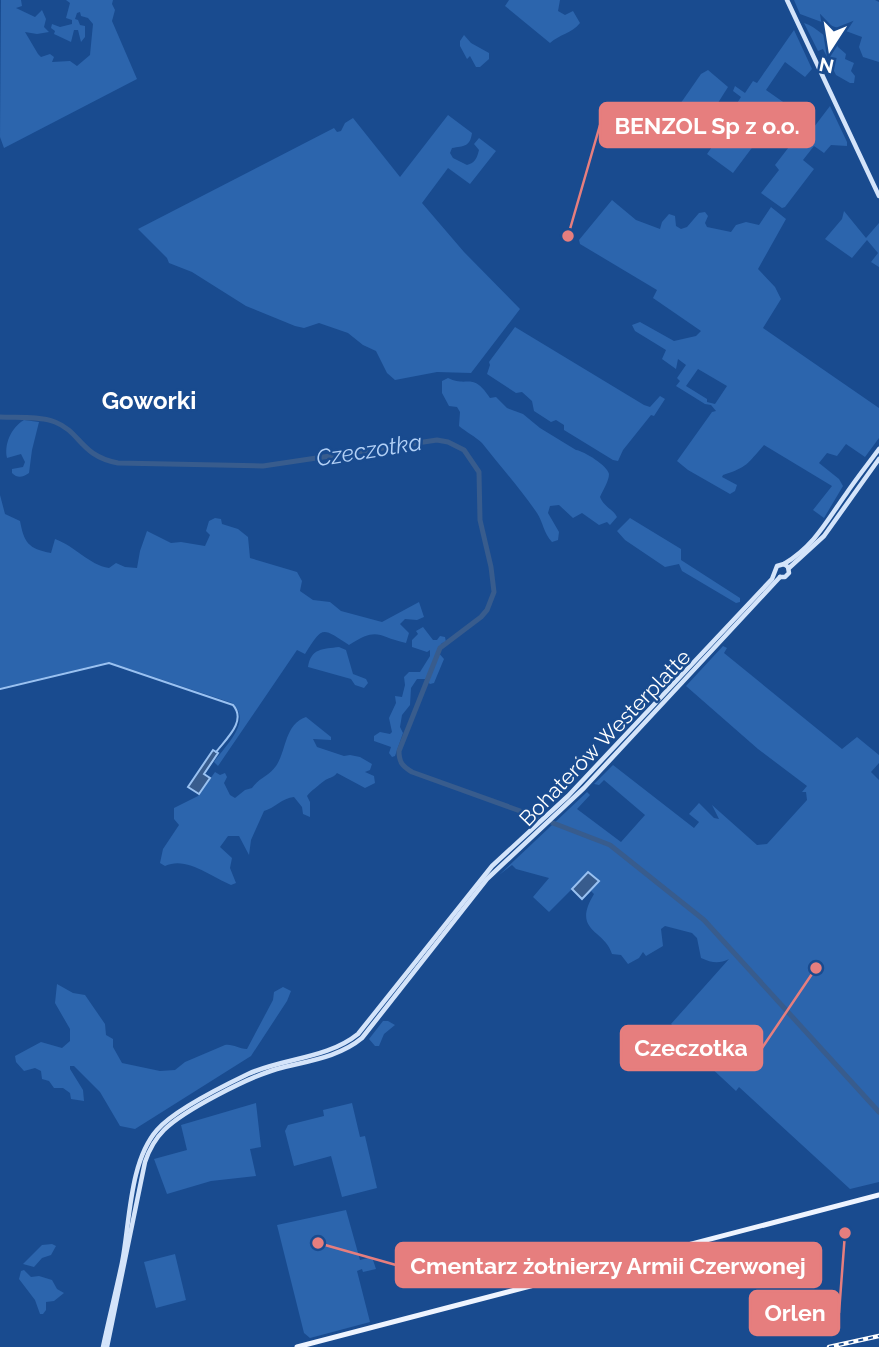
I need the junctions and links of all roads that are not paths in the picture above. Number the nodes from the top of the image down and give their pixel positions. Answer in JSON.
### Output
{"nodes":[{"id":1,"x":787,"y":0,"type":"edge"},
{"id":2,"x":879,"y":196,"type":"edge"},
{"id":3,"x":879,"y":450,"type":"edge"},
{"id":4,"x":879,"y":459,"type":"edge"},
{"id":5,"x":787,"y":566,"type":"junction"},
{"id":6,"x":778,"y":575,"type":"junction"},
{"id":7,"x":879,"y":1195,"type":"edge"},
{"id":8,"x":105,"y":1347,"type":"edge"},
{"id":9,"x":297,"y":1347,"type":"edge"}],
"edges":[{"from":1,"to":2,"type":"main road"},
{"from":3,"to":5,"type":"main road"},
{"from":4,"to":5,"type":"main road"},
{"from":5,"to":6,"type":"main road"},
{"from":5,"to":6,"type":"main road"},
{"from":6,"to":8,"type":"main road","name":"Bohaterów Westerplatte"},
{"from":7,"to":9,"type":"main road"}]}
